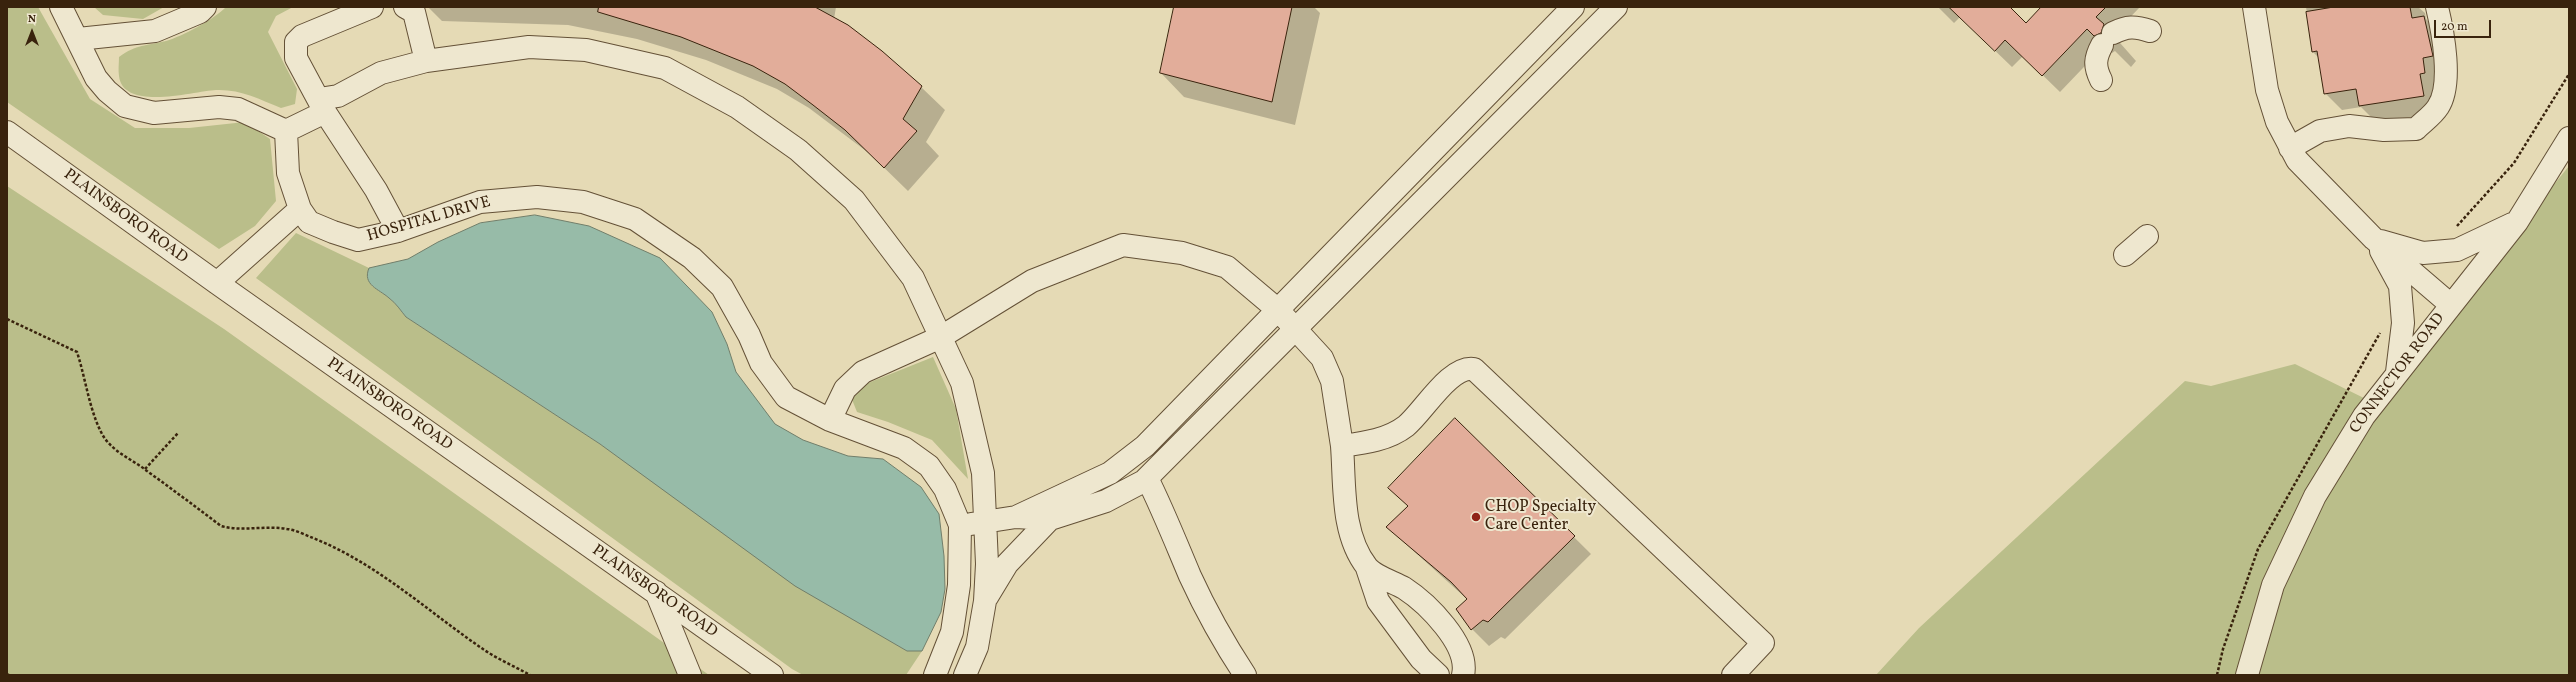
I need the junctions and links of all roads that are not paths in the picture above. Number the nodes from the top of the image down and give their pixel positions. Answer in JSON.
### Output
{"nodes":[{"id":1,"x":61,"y":7,"type":"edge"},
{"id":2,"x":205,"y":7,"type":"edge"},
{"id":3,"x":372,"y":7,"type":"edge"},
{"id":4,"x":405,"y":7,"type":"edge"},
{"id":5,"x":1573,"y":7,"type":"edge"},
{"id":6,"x":1616,"y":7,"type":"edge"},
{"id":7,"x":2254,"y":7,"type":"edge"},
{"id":8,"x":2437,"y":8,"type":"edge"},
{"id":9,"x":2150,"y":31,"type":"dead end"},
{"id":10,"x":78,"y":39,"type":"junction"},
{"id":11,"x":426,"y":61,"type":"junction"},
{"id":12,"x":2101,"y":80,"type":"dead end"},
{"id":13,"x":322,"y":106,"type":"junction"},
{"id":14,"x":286,"y":131,"type":"junction"},
{"id":15,"x":7,"y":132,"type":"edge"},
{"id":16,"x":2569,"y":138,"type":"edge"},
{"id":17,"x":2290,"y":148,"type":"junction"},
{"id":18,"x":300,"y":209,"type":"junction"},
{"id":19,"x":2517,"y":222,"type":"junction"},
{"id":20,"x":398,"y":231,"type":"junction"},
{"id":21,"x":2147,"y":236,"type":"dead end"},
{"id":22,"x":2374,"y":239,"type":"junction"},
{"id":23,"x":2125,"y":255,"type":"dead end"},
{"id":24,"x":216,"y":283,"type":"junction"},
{"id":25,"x":2451,"y":304,"type":"junction"},
{"id":26,"x":1278,"y":310,"type":"junction"},
{"id":27,"x":1296,"y":328,"type":"junction"},
{"id":28,"x":941,"y":337,"type":"junction"},
{"id":29,"x":2397,"y":372,"type":"junction"},
{"id":30,"x":830,"y":420,"type":"junction"},
{"id":31,"x":1342,"y":446,"type":"junction"},
{"id":32,"x":1147,"y":478,"type":"junction"},
{"id":33,"x":1016,"y":517,"type":"junction"},
{"id":34,"x":1050,"y":519,"type":"junction"},
{"id":35,"x":986,"y":521,"type":"junction"},
{"id":36,"x":960,"y":525,"type":"junction"},
{"id":37,"x":1368,"y":568,"type":"junction"},
{"id":38,"x":656,"y":592,"type":"junction"},
{"id":39,"x":985,"y":601,"type":"junction"},
{"id":40,"x":690,"y":675,"type":"edge"},
{"id":41,"x":772,"y":675,"type":"edge"},
{"id":42,"x":935,"y":675,"type":"edge"},
{"id":43,"x":965,"y":675,"type":"edge"},
{"id":44,"x":1245,"y":675,"type":"edge"},
{"id":45,"x":1438,"y":675,"type":"edge"},
{"id":46,"x":1463,"y":675,"type":"edge"},
{"id":47,"x":1733,"y":675,"type":"edge"},
{"id":48,"x":2247,"y":675,"type":"edge"}],
"edges":[{"from":1,"to":10,"type":"street"},
{"from":2,"to":10,"type":"street"},
{"from":3,"to":13,"type":"street"},
{"from":4,"to":11,"type":"street"},
{"from":5,"to":26,"type":"street"},
{"from":6,"to":27,"type":"street"},
{"from":7,"to":17,"type":"street"},
{"from":8,"to":17,"type":"street"},
{"from":9,"to":12,"type":"street"},
{"from":10,"to":14,"type":"street"},
{"from":11,"to":13,"type":"street"},
{"from":11,"to":28,"type":"street"},
{"from":13,"to":14,"type":"street"},
{"from":13,"to":20,"type":"street"},
{"from":14,"to":18,"type":"street","name":"HOSPITAL DRIVE"},
{"from":15,"to":24,"type":"street","name":"PLAINSBORO ROAD"},
{"from":16,"to":19,"type":"street","name":"CONNECTOR ROAD"},
{"from":17,"to":22,"type":"street"},
{"from":18,"to":20,"type":"street","name":"HOSPITAL DRIVE"},
{"from":18,"to":24,"type":"street"},
{"from":19,"to":22,"type":"street"},
{"from":19,"to":25,"type":"street","name":"CONNECTOR ROAD"},
{"from":20,"to":30,"type":"street","name":"HOSPITAL DRIVE"},
{"from":21,"to":23,"type":"street"},
{"from":22,"to":25,"type":"street"},
{"from":22,"to":29,"type":"street"},
{"from":24,"to":38,"type":"street","name":"PLAINSBORO ROAD"},
{"from":25,"to":29,"type":"street","name":"CONNECTOR ROAD"},
{"from":26,"to":27,"type":"street"},
{"from":26,"to":28,"type":"street"},
{"from":26,"to":33,"type":"street"},
{"from":27,"to":31,"type":"street"},
{"from":27,"to":32,"type":"street"},
{"from":28,"to":30,"type":"street"},
{"from":28,"to":35,"type":"street"},
{"from":29,"to":48,"type":"street","name":"CONNECTOR ROAD"},
{"from":30,"to":36,"type":"street","name":"HOSPITAL DRIVE"},
{"from":31,"to":37,"type":"street"},
{"from":31,"to":47,"type":"street"},
{"from":32,"to":34,"type":"street"},
{"from":32,"to":44,"type":"street"},
{"from":33,"to":34,"type":"street"},
{"from":33,"to":35,"type":"street"},
{"from":34,"to":39,"type":"street"},
{"from":35,"to":36,"type":"street"},
{"from":35,"to":39,"type":"street"},
{"from":36,"to":42,"type":"street"},
{"from":37,"to":45,"type":"street"},
{"from":37,"to":46,"type":"street"},
{"from":38,"to":40,"type":"street"},
{"from":38,"to":41,"type":"street","name":"PLAINSBORO ROAD"},
{"from":39,"to":43,"type":"street"}]}
